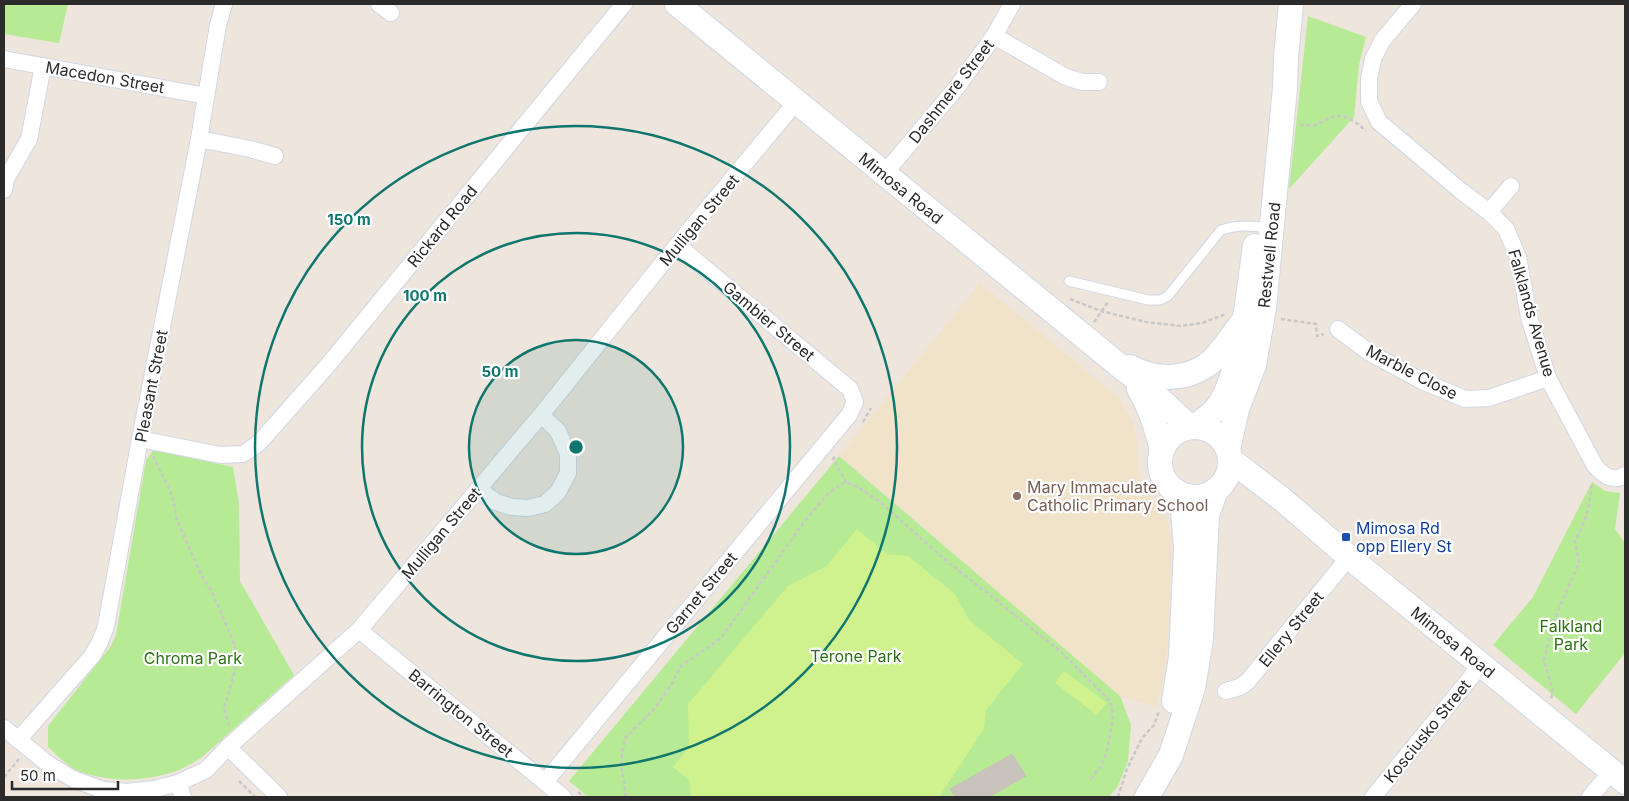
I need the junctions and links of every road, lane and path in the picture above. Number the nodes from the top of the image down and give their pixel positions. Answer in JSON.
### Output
{"nodes":[{"id":1,"x":224,"y":4,"type":"edge"},
{"id":2,"x":624,"y":4,"type":"edge"},
{"id":3,"x":677,"y":4,"type":"edge"},
{"id":4,"x":1012,"y":4,"type":"edge"},
{"id":5,"x":1291,"y":4,"type":"edge"},
{"id":6,"x":1413,"y":4,"type":"edge"},
{"id":7,"x":994,"y":36,"type":"junction"},
{"id":8,"x":4,"y":59,"type":"edge"},
{"id":9,"x":43,"y":66,"type":"junction"},
{"id":10,"x":1099,"y":82,"type":"dead end"},
{"id":11,"x":206,"y":96,"type":"junction"},
{"id":12,"x":797,"y":102,"type":"junction"},
{"id":13,"x":1300,"y":125,"type":"dead end"},
{"id":14,"x":1366,"y":131,"type":"dead end"},
{"id":15,"x":199,"y":139,"type":"junction"},
{"id":16,"x":275,"y":156,"type":"dead end"},
{"id":17,"x":884,"y":174,"type":"junction"},
{"id":18,"x":1511,"y":186,"type":"dead end"},
{"id":19,"x":4,"y":190,"type":"edge"},
{"id":20,"x":1489,"y":212,"type":"junction"},
{"id":21,"x":1265,"y":227,"type":"junction"},
{"id":22,"x":677,"y":245,"type":"junction"},
{"id":23,"x":1069,"y":281,"type":"dead end"},
{"id":24,"x":1115,"y":293,"type":"junction"},
{"id":25,"x":1067,"y":298,"type":"dead end"},
{"id":26,"x":1101,"y":312,"type":"junction"},
{"id":27,"x":1236,"y":317,"type":"junction"},
{"id":28,"x":1277,"y":320,"type":"dead end"},
{"id":29,"x":1091,"y":324,"type":"dead end"},
{"id":30,"x":1338,"y":329,"type":"joint"},
{"id":31,"x":1104,"y":353,"type":"junction"},
{"id":32,"x":1126,"y":371,"type":"junction"},
{"id":33,"x":1548,"y":378,"type":"junction"},
{"id":34,"x":855,"y":402,"type":"joint"},
{"id":35,"x":871,"y":408,"type":"dead end"},
{"id":36,"x":541,"y":415,"type":"junction"},
{"id":37,"x":863,"y":423,"type":"dead end"},
{"id":38,"x":1192,"y":426,"type":"junction"},
{"id":39,"x":143,"y":440,"type":"junction"},
{"id":40,"x":1162,"y":450,"type":"junction"},
{"id":41,"x":838,"y":453,"type":"dead end"},
{"id":42,"x":1225,"y":470,"type":"junction"},
{"id":43,"x":1625,"y":475,"type":"edge"},
{"id":44,"x":1588,"y":481,"type":"dead end"},
{"id":45,"x":846,"y":482,"type":"junction"},
{"id":46,"x":478,"y":489,"type":"junction"},
{"id":47,"x":1174,"y":490,"type":"junction"},
{"id":48,"x":1349,"y":557,"type":"junction"},
{"id":49,"x":359,"y":630,"type":"junction"},
{"id":50,"x":1481,"y":665,"type":"junction"},
{"id":51,"x":1226,"y":692,"type":"dead end"},
{"id":52,"x":1551,"y":698,"type":"dead end"},
{"id":53,"x":1159,"y":711,"type":"dead end"},
{"id":54,"x":230,"y":727,"type":"dead end"},
{"id":55,"x":4,"y":728,"type":"edge"},
{"id":56,"x":23,"y":744,"type":"junction"},
{"id":57,"x":228,"y":747,"type":"junction"},
{"id":58,"x":234,"y":776,"type":"dead end"},
{"id":59,"x":1619,"y":776,"type":"edge"},
{"id":60,"x":4,"y":777,"type":"edge"},
{"id":61,"x":1090,"y":778,"type":"dead end"},
{"id":62,"x":545,"y":782,"type":"junction"},
{"id":63,"x":181,"y":790,"type":"edge"},
{"id":64,"x":255,"y":797,"type":"edge"},
{"id":65,"x":279,"y":797,"type":"edge"},
{"id":66,"x":563,"y":797,"type":"edge"},
{"id":67,"x":626,"y":797,"type":"edge"},
{"id":68,"x":1118,"y":797,"type":"edge"},
{"id":69,"x":1132,"y":797,"type":"edge"},
{"id":70,"x":1148,"y":797,"type":"edge"},
{"id":71,"x":1372,"y":797,"type":"edge"},
{"id":72,"x":1590,"y":797,"type":"edge"}],
"edges":[{"from":1,"to":11,"type":"street","name":"Pleasant Street"},
{"from":2,"to":39,"type":"street","name":"Rickard Road"},
{"from":3,"to":12,"type":"main road","name":"Mimosa Road"},
{"from":4,"to":7,"type":"street","name":"Dashmere Street"},
{"from":5,"to":21,"type":"main road","name":"Restwell Road"},
{"from":6,"to":20,"type":"street","name":"Falklands Avenue"},
{"from":7,"to":10,"type":"street"},
{"from":7,"to":17,"type":"street","name":"Dashmere Street"},
{"from":8,"to":9,"type":"street","name":"Macedon Street"},
{"from":9,"to":11,"type":"street","name":"Macedon Street"},
{"from":9,"to":19,"type":"street"},
{"from":11,"to":15,"type":"street","name":"Pleasant Street"},
{"from":12,"to":17,"type":"main road","name":"Mimosa Road"},
{"from":12,"to":22,"type":"street","name":"Mulligan Street"},
{"from":13,"to":14,"type":"path"},
{"from":15,"to":16,"type":"street"},
{"from":15,"to":39,"type":"street","name":"Pleasant Street"},
{"from":17,"to":31,"type":"main road","name":"Mimosa Road"},
{"from":18,"to":20,"type":"street"},
{"from":20,"to":33,"type":"street","name":"Falklands Avenue"},
{"from":21,"to":24,"type":"lane"},
{"from":21,"to":27,"type":"main road","name":"Restwell Road"},
{"from":21,"to":42,"type":"main road","name":"Restwell Road"},
{"from":22,"to":34,"type":"street","name":"Gambier Street"},
{"from":22,"to":36,"type":"street","name":"Mulligan Street"},
{"from":23,"to":24,"type":"lane"},
{"from":24,"to":26,"type":"path"},
{"from":25,"to":26,"type":"path"},
{"from":26,"to":27,"type":"path"},
{"from":26,"to":29,"type":"path"},
{"from":27,"to":31,"type":"main road"},
{"from":27,"to":38,"type":"main road","name":"Restwell Road"},
{"from":28,"to":30,"type":"path"},
{"from":30,"to":33,"type":"street","name":"Marble Close"},
{"from":31,"to":32,"type":"main road","name":"Mimosa Road"},
{"from":32,"to":38,"type":"main road","name":"Mimosa Road"},
{"from":32,"to":40,"type":"main road","name":"Mimosa Road"},
{"from":33,"to":43,"type":"street","name":"Falklands Avenue"},
{"from":34,"to":62,"type":"street","name":"Garnet Street"},
{"from":35,"to":37,"type":"path"},
{"from":36,"to":46,"type":"street","name":"Mulligan Street"},
{"from":36,"to":46,"type":"street"},
{"from":38,"to":40,"type":"main road"},
{"from":38,"to":42,"type":"main road"},
{"from":39,"to":54,"type":"path"},
{"from":39,"to":56,"type":"street","name":"Pleasant Street"},
{"from":40,"to":47,"type":"main road"},
{"from":41,"to":45,"type":"path"},
{"from":42,"to":47,"type":"main road"},
{"from":42,"to":48,"type":"main road","name":"Mimosa Road"},
{"from":42,"to":70,"type":"main road","name":"Restwell Road"},
{"from":44,"to":52,"type":"path"},
{"from":45,"to":61,"type":"path"},
{"from":45,"to":67,"type":"path"},
{"from":46,"to":49,"type":"street","name":"Mulligan Street"},
{"from":47,"to":69,"type":"main road"},
{"from":48,"to":50,"type":"main road","name":"Mimosa Road"},
{"from":48,"to":51,"type":"street","name":"Ellery Street"},
{"from":49,"to":57,"type":"street","name":"Mulligan Street"},
{"from":49,"to":62,"type":"street","name":"Barrington Street"},
{"from":50,"to":59,"type":"main road","name":"Mimosa Road"},
{"from":50,"to":71,"type":"street","name":"Kosciusko Street"},
{"from":53,"to":68,"type":"path"},
{"from":55,"to":56,"type":"street","name":"Mulligan Street"},
{"from":56,"to":60,"type":"path"},
{"from":56,"to":63,"type":"street","name":"Mulligan Street"},
{"from":57,"to":63,"type":"street","name":"Mulligan Street"},
{"from":57,"to":65,"type":"street"},
{"from":58,"to":64,"type":"path"},
{"from":59,"to":72,"type":"street"},
{"from":62,"to":66,"type":"street","name":"Barrington Street"}]}
